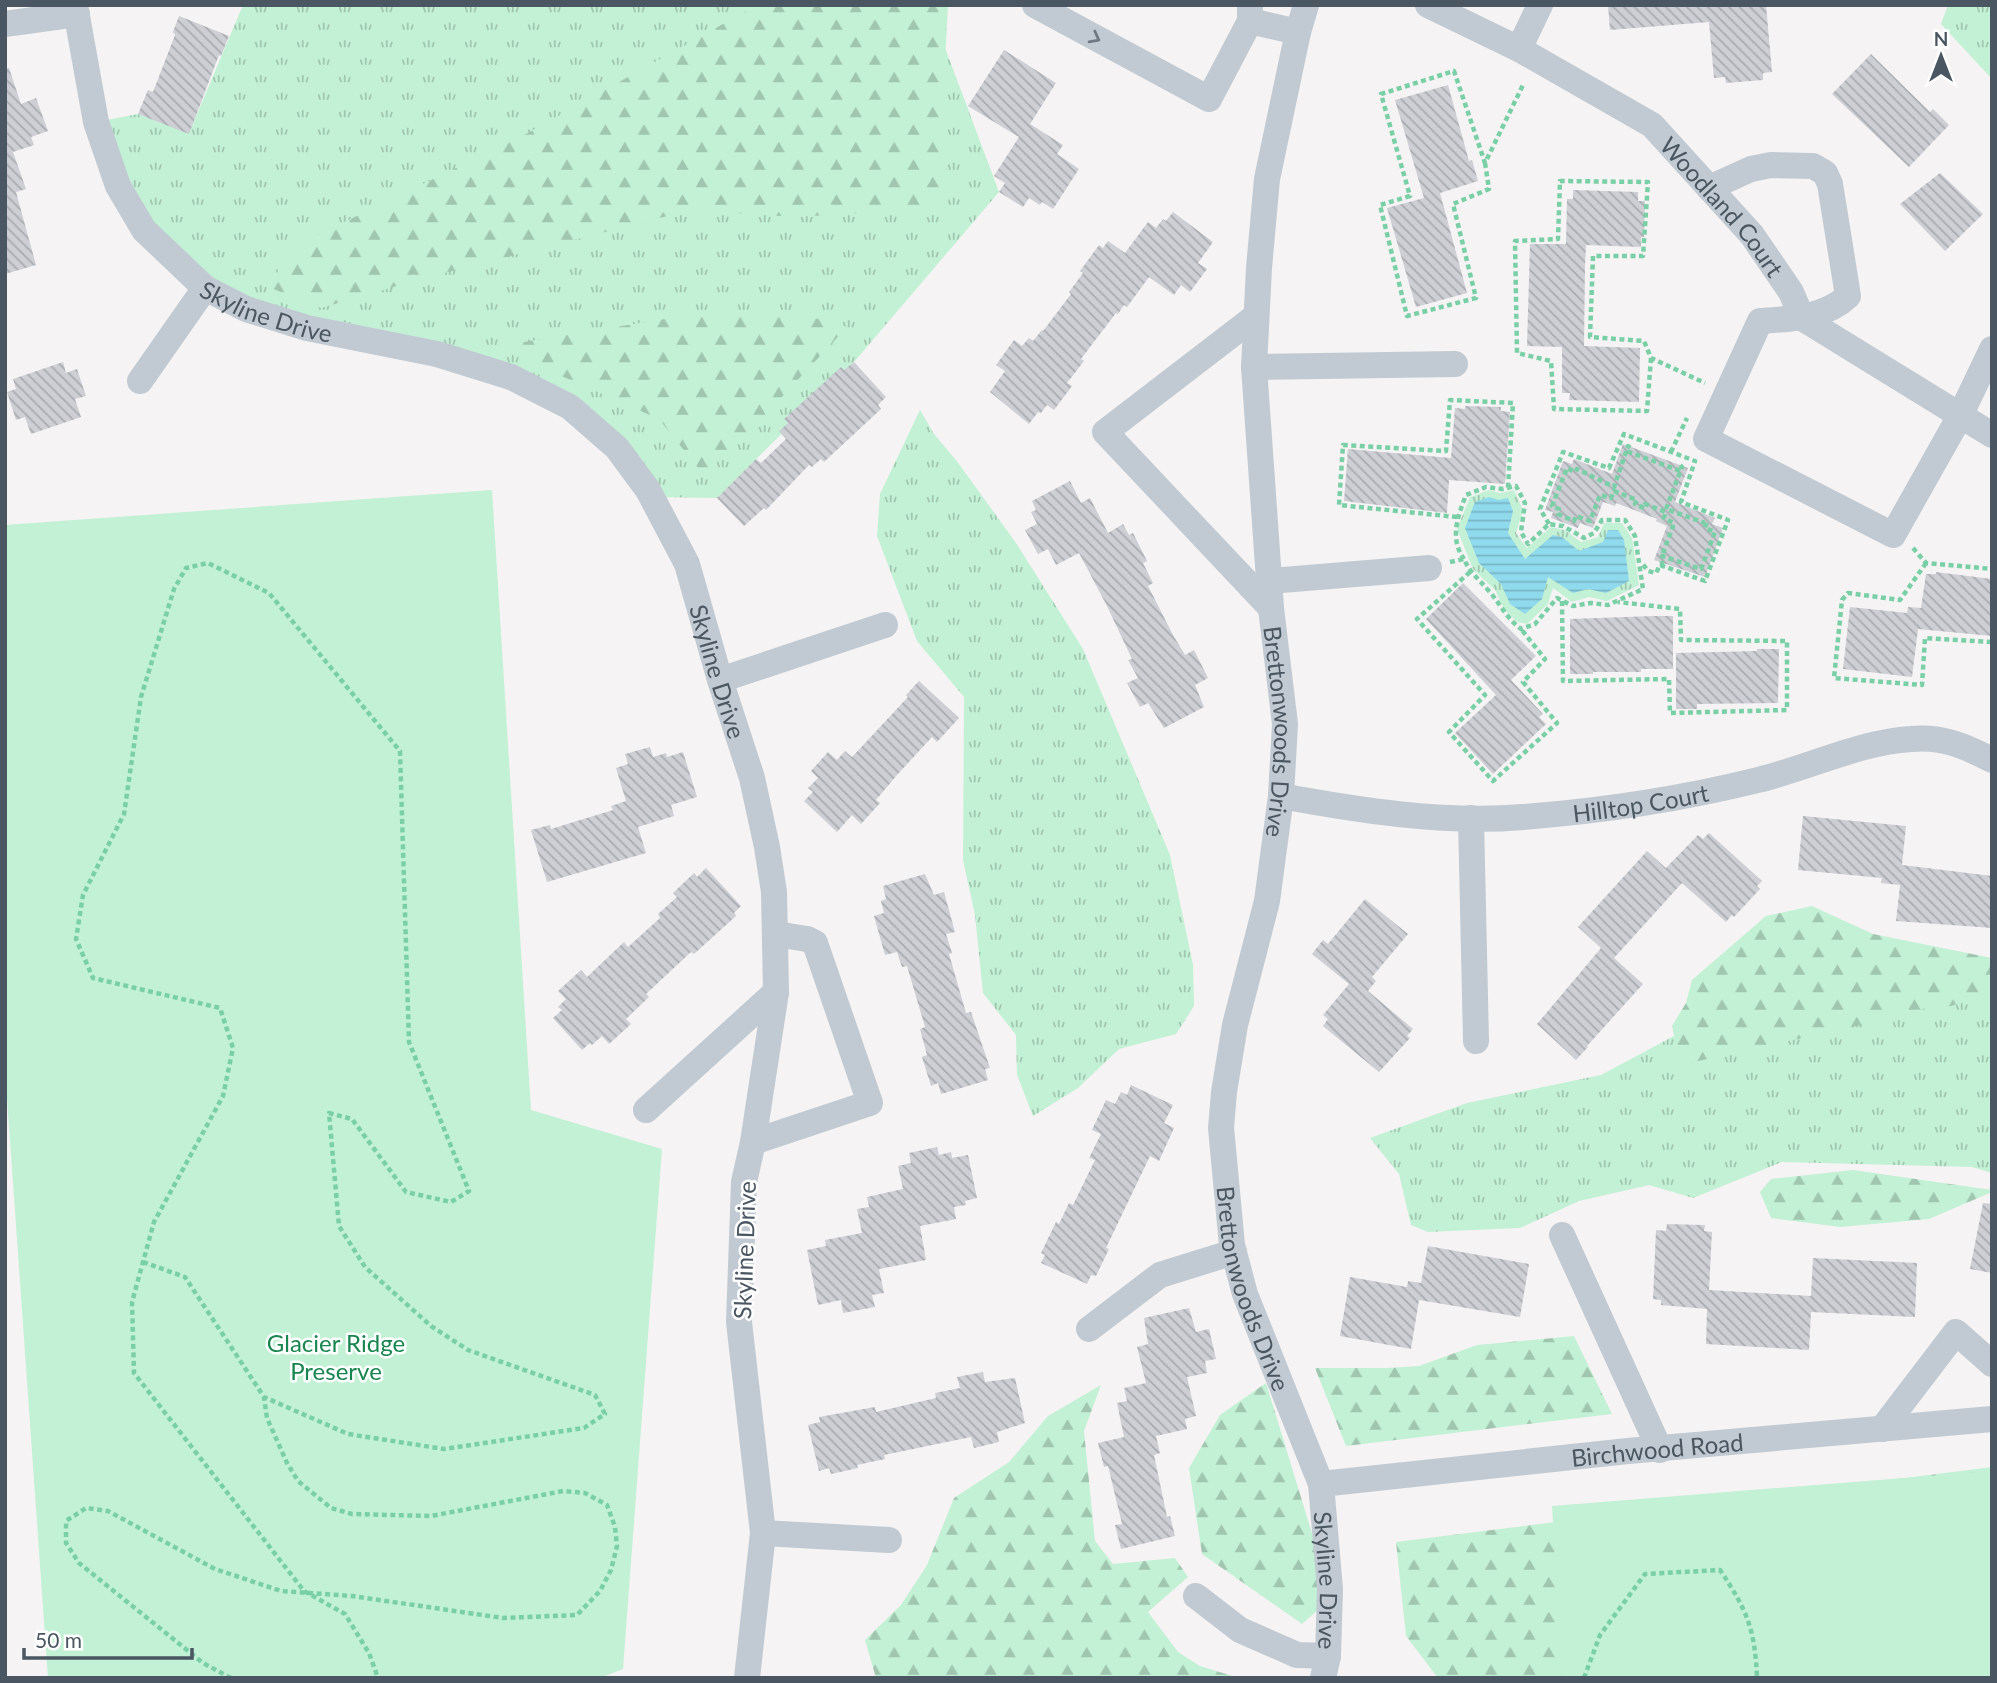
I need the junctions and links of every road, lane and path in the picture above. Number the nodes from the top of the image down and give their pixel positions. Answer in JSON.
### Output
{"nodes":[{"id":1,"x":1035,"y":5,"type":"edge"},
{"id":2,"x":1306,"y":5,"type":"edge"},
{"id":3,"x":1429,"y":5,"type":"edge"},
{"id":4,"x":1540,"y":5,"type":"edge"},
{"id":5,"x":76,"y":10,"type":"edge"},
{"id":6,"x":1250,"y":13,"type":"edge"},
{"id":7,"x":5,"y":24,"type":"edge"},
{"id":8,"x":1298,"y":32,"type":"junction"},
{"id":9,"x":1519,"y":49,"type":"junction"},
{"id":10,"x":1523,"y":85,"type":"dead end"},
{"id":11,"x":1485,"y":163,"type":"junction"},
{"id":12,"x":1709,"y":188,"type":"junction"},
{"id":13,"x":205,"y":288,"type":"junction"},
{"id":14,"x":1256,"y":316,"type":"junction"},
{"id":15,"x":1802,"y":318,"type":"junction"},
{"id":16,"x":1992,"y":349,"type":"edge"},
{"id":17,"x":1651,"y":358,"type":"junction"},
{"id":18,"x":1455,"y":363,"type":"dead end"},
{"id":19,"x":1254,"y":367,"type":"junction"},
{"id":20,"x":139,"y":381,"type":"dead end"},
{"id":21,"x":1706,"y":383,"type":"dead end"},
{"id":22,"x":1960,"y":416,"type":"junction"},
{"id":23,"x":1992,"y":435,"type":"edge"},
{"id":24,"x":1508,"y":488,"type":"junction"},
{"id":25,"x":1458,"y":517,"type":"junction"},
{"id":26,"x":1549,"y":524,"type":"junction"},
{"id":27,"x":1662,"y":556,"type":"junction"},
{"id":28,"x":1464,"y":559,"type":"junction"},
{"id":29,"x":1640,"y":561,"type":"junction"},
{"id":30,"x":1662,"y":566,"type":"junction"},
{"id":31,"x":1429,"y":568,"type":"joint"},
{"id":32,"x":1992,"y":569,"type":"edge"},
{"id":33,"x":1470,"y":572,"type":"junction"},
{"id":34,"x":1269,"y":581,"type":"junction"},
{"id":35,"x":1562,"y":601,"type":"junction"},
{"id":36,"x":1615,"y":602,"type":"junction"},
{"id":37,"x":1271,"y":608,"type":"junction"},
{"id":38,"x":885,"y":625,"type":"dead end"},
{"id":39,"x":1521,"y":629,"type":"junction"},
{"id":40,"x":1992,"y":642,"type":"edge"},
{"id":41,"x":720,"y":680,"type":"junction"},
{"id":42,"x":1992,"y":760,"type":"edge"},
{"id":43,"x":1281,"y":796,"type":"junction"},
{"id":44,"x":1471,"y":818,"type":"junction"},
{"id":45,"x":776,"y":934,"type":"junction"},
{"id":46,"x":776,"y":992,"type":"junction"},
{"id":47,"x":1476,"y":1041,"type":"dead end"},
{"id":48,"x":646,"y":1110,"type":"dead end"},
{"id":49,"x":753,"y":1142,"type":"junction"},
{"id":50,"x":1562,"y":1235,"type":"dead end"},
{"id":51,"x":1234,"y":1252,"type":"junction"},
{"id":52,"x":143,"y":1262,"type":"junction"},
{"id":53,"x":1090,"y":1329,"type":"dead end"},
{"id":54,"x":1992,"y":1364,"type":"edge"},
{"id":55,"x":264,"y":1397,"type":"junction"},
{"id":56,"x":1992,"y":1419,"type":"edge"},
{"id":57,"x":1882,"y":1429,"type":"junction"},
{"id":58,"x":1660,"y":1450,"type":"junction"},
{"id":59,"x":1321,"y":1484,"type":"junction"},
{"id":60,"x":763,"y":1533,"type":"junction"},
{"id":61,"x":889,"y":1540,"type":"dead end"},
{"id":62,"x":304,"y":1591,"type":"junction"},
{"id":63,"x":1196,"y":1596,"type":"dead end"},
{"id":64,"x":1325,"y":1667,"type":"edge"},
{"id":65,"x":232,"y":1678,"type":"edge"},
{"id":66,"x":378,"y":1678,"type":"edge"},
{"id":67,"x":747,"y":1678,"type":"edge"},
{"id":68,"x":1584,"y":1678,"type":"edge"},
{"id":69,"x":1757,"y":1678,"type":"edge"}],
"edges":[{"from":1,"to":6,"type":"street","one_way":true},
{"from":2,"to":8,"type":"street","name":"Brettonwoods Drive"},
{"from":3,"to":9,"type":"street","name":"Woodland Court"},
{"from":4,"to":9,"type":"street"},
{"from":5,"to":7,"type":"street"},
{"from":5,"to":13,"type":"street","name":"Skyline Drive"},
{"from":6,"to":8,"type":"street"},
{"from":8,"to":14,"type":"street","name":"Brettonwoods Drive"},
{"from":9,"to":12,"type":"street","name":"Woodland Court"},
{"from":10,"to":11,"type":"path"},
{"from":11,"to":11,"type":"path"},
{"from":12,"to":15,"type":"street","name":"Woodland Court"},
{"from":12,"to":15,"type":"street"},
{"from":13,"to":20,"type":"street"},
{"from":13,"to":41,"type":"street","name":"Skyline Drive"},
{"from":14,"to":19,"type":"street","name":"Brettonwoods Drive"},
{"from":14,"to":37,"type":"street"},
{"from":15,"to":22,"type":"street"},
{"from":15,"to":22,"type":"street"},
{"from":16,"to":22,"type":"street"},
{"from":17,"to":17,"type":"path"},
{"from":17,"to":21,"type":"path"},
{"from":18,"to":19,"type":"street"},
{"from":19,"to":34,"type":"street","name":"Brettonwoods Drive"},
{"from":22,"to":23,"type":"street"},
{"from":24,"to":25,"type":"path"},
{"from":24,"to":25,"type":"path"},
{"from":24,"to":26,"type":"path"},
{"from":25,"to":28,"type":"path"},
{"from":26,"to":29,"type":"path"},
{"from":26,"to":30,"type":"path"},
{"from":27,"to":27,"type":"path"},
{"from":27,"to":30,"type":"path"},
{"from":28,"to":31,"type":"path"},
{"from":28,"to":33,"type":"path"},
{"from":29,"to":30,"type":"path"},
{"from":29,"to":36,"type":"path"},
{"from":31,"to":34,"type":"street"},
{"from":32,"to":40,"type":"path"},
{"from":33,"to":39,"type":"path"},
{"from":33,"to":39,"type":"path"},
{"from":34,"to":37,"type":"street","name":"Brettonwoods Drive"},
{"from":35,"to":36,"type":"path"},
{"from":35,"to":36,"type":"path"},
{"from":35,"to":39,"type":"path"},
{"from":37,"to":43,"type":"street","name":"Brettonwoods Drive"},
{"from":38,"to":41,"type":"street"},
{"from":41,"to":45,"type":"street","name":"Skyline Drive"},
{"from":42,"to":44,"type":"street","name":"Hilltop Court"},
{"from":43,"to":44,"type":"street","name":"Hilltop Court"},
{"from":43,"to":51,"type":"street","name":"Brettonwoods Drive"},
{"from":44,"to":47,"type":"street"},
{"from":45,"to":46,"type":"street","name":"Skyline Drive"},
{"from":45,"to":49,"type":"street"},
{"from":46,"to":48,"type":"street"},
{"from":46,"to":49,"type":"street","name":"Skyline Drive"},
{"from":49,"to":60,"type":"street","name":"Skyline Drive"},
{"from":50,"to":58,"type":"street"},
{"from":51,"to":53,"type":"street"},
{"from":51,"to":59,"type":"street","name":"Brettonwoods Drive"},
{"from":52,"to":55,"type":"path"},
{"from":52,"to":55,"type":"path"},
{"from":52,"to":62,"type":"path"},
{"from":54,"to":57,"type":"street"},
{"from":55,"to":62,"type":"path"},
{"from":56,"to":57,"type":"street","name":"Birchwood Road"},
{"from":57,"to":58,"type":"street","name":"Birchwood Road"},
{"from":58,"to":59,"type":"street","name":"Birchwood Road"},
{"from":59,"to":64,"type":"street","name":"Skyline Drive"},
{"from":60,"to":61,"type":"street"},
{"from":60,"to":67,"type":"street","name":"Skyline Drive"},
{"from":62,"to":65,"type":"path"},
{"from":62,"to":66,"type":"path"},
{"from":63,"to":64,"type":"street"},
{"from":68,"to":69,"type":"path"}]}
